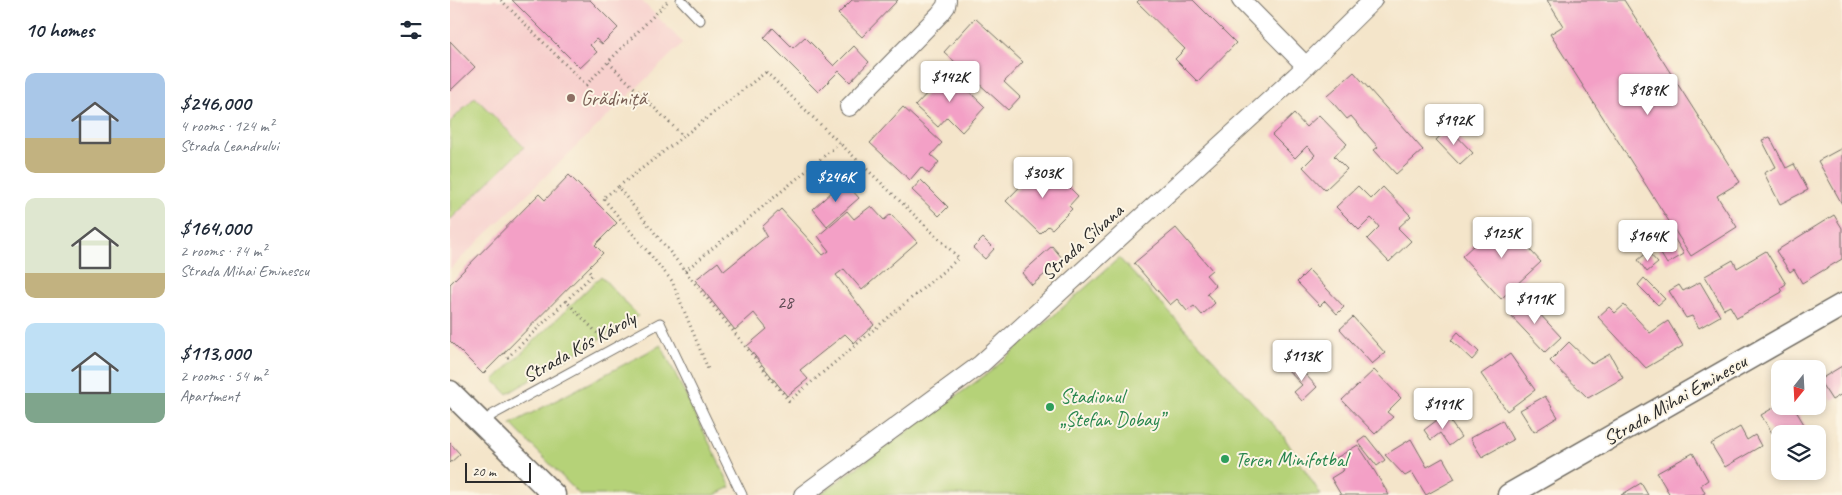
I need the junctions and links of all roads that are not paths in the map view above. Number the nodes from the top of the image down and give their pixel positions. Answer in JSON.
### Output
{"nodes":[{"id":1,"x":681,"y":0,"type":"edge"},
{"id":2,"x":947,"y":0,"type":"edge"},
{"id":3,"x":1241,"y":0,"type":"edge"},
{"id":4,"x":1373,"y":0,"type":"edge"},
{"id":5,"x":700,"y":20,"type":"dead end"},
{"id":6,"x":1306,"y":66,"type":"junction"},
{"id":7,"x":849,"y":108,"type":"dead end"},
{"id":8,"x":1842,"y":305,"type":"edge"},
{"id":9,"x":450,"y":392,"type":"edge"},
{"id":10,"x":483,"y":425,"type":"junction"},
{"id":11,"x":554,"y":495,"type":"edge"},
{"id":12,"x":742,"y":495,"type":"edge"},
{"id":13,"x":803,"y":495,"type":"edge"},
{"id":14,"x":1509,"y":495,"type":"edge"}],
"edges":[{"from":1,"to":5,"type":"lane"},
{"from":2,"to":7,"type":"street"},
{"from":3,"to":6,"type":"street"},
{"from":4,"to":6,"type":"street","name":"Strada Silvana"},
{"from":6,"to":13,"type":"street","name":"Strada Silvana"},
{"from":8,"to":14,"type":"street","name":"Strada Mihai Eminescu"},
{"from":9,"to":10,"type":"street"},
{"from":10,"to":11,"type":"street"},
{"from":10,"to":12,"type":"lane","name":"Strada Kós Károly"}]}
